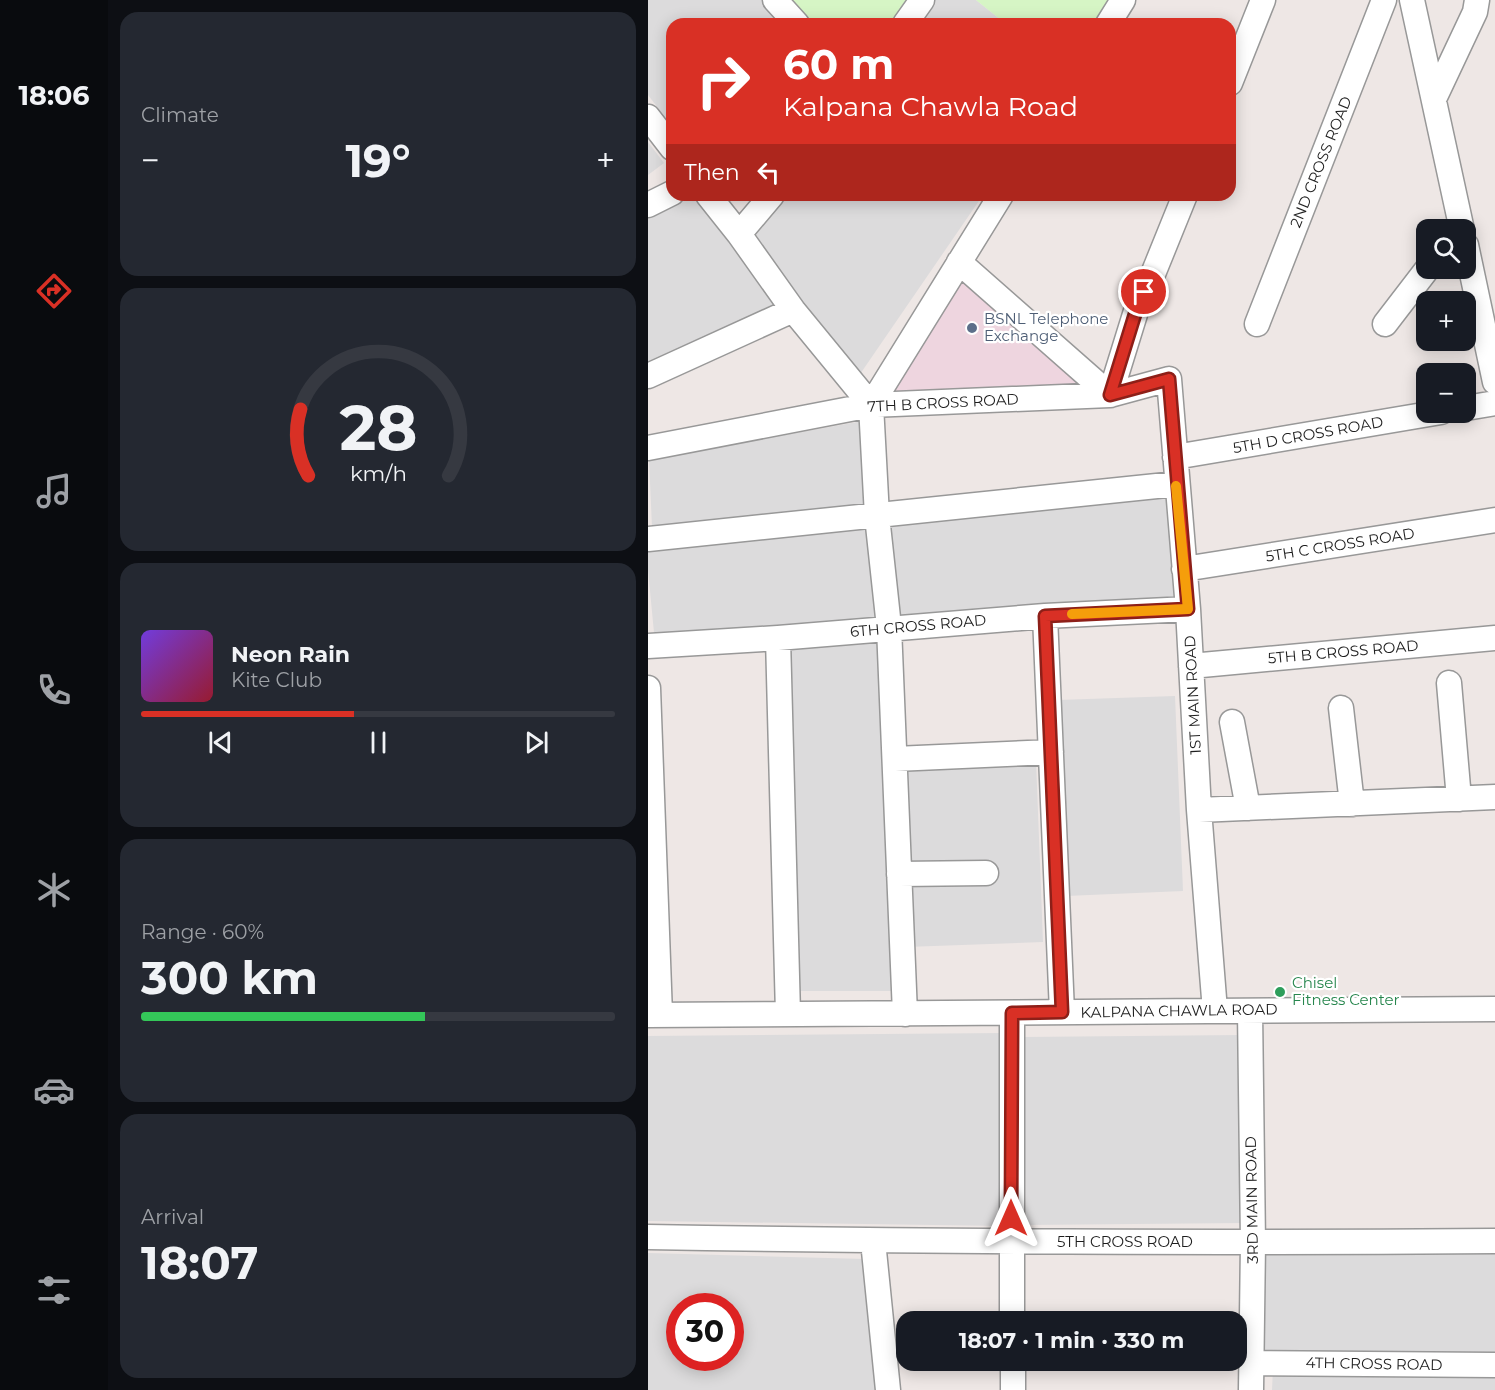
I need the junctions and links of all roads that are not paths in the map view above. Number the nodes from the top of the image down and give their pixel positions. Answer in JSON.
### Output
{"nodes":[{"id":1,"x":775,"y":0,"type":"edge"},
{"id":2,"x":922,"y":0,"type":"edge"},
{"id":3,"x":1123,"y":0,"type":"edge"},
{"id":4,"x":1263,"y":0,"type":"edge"},
{"id":5,"x":1384,"y":0,"type":"edge"},
{"id":6,"x":1412,"y":0,"type":"edge"},
{"id":7,"x":1477,"y":0,"type":"edge"},
{"id":8,"x":792,"y":18,"type":"edge"},
{"id":9,"x":909,"y":18,"type":"edge"},
{"id":10,"x":1112,"y":18,"type":"edge"},
{"id":11,"x":1236,"y":68,"type":"edge"},
{"id":12,"x":1434,"y":99,"type":"junction"},
{"id":13,"x":648,"y":117,"type":"edge"},
{"id":14,"x":666,"y":140,"type":"edge"},
{"id":15,"x":666,"y":196,"type":"edge"},
{"id":16,"x":713,"y":201,"type":"edge"},
{"id":17,"x":767,"y":201,"type":"edge"},
{"id":18,"x":997,"y":201,"type":"edge"},
{"id":19,"x":1183,"y":201,"type":"edge"},
{"id":20,"x":648,"y":205,"type":"edge"},
{"id":21,"x":1459,"y":219,"type":"edge"},
{"id":22,"x":740,"y":234,"type":"junction"},
{"id":23,"x":959,"y":262,"type":"junction"},
{"id":24,"x":1420,"y":279,"type":"edge"},
{"id":25,"x":1474,"y":279,"type":"edge"},
{"id":26,"x":793,"y":310,"type":"junction"},
{"id":27,"x":1257,"y":324,"type":"dead end"},
{"id":28,"x":1385,"y":324,"type":"dead end"},
{"id":29,"x":1491,"y":347,"type":"edge"},
{"id":30,"x":648,"y":376,"type":"edge"},
{"id":31,"x":1169,"y":379,"type":"joint"},
{"id":32,"x":1495,"y":382,"type":"edge"},
{"id":33,"x":1110,"y":395,"type":"junction"},
{"id":34,"x":1495,"y":403,"type":"edge"},
{"id":35,"x":871,"y":405,"type":"junction"},
{"id":36,"x":1476,"y":406,"type":"edge"},
{"id":37,"x":1416,"y":416,"type":"edge"},
{"id":38,"x":648,"y":448,"type":"edge"},
{"id":39,"x":1175,"y":457,"type":"junction"},
{"id":40,"x":1176,"y":484,"type":"junction"},
{"id":41,"x":877,"y":516,"type":"junction"},
{"id":42,"x":1495,"y":520,"type":"edge"},
{"id":43,"x":648,"y":539,"type":"edge"},
{"id":44,"x":1184,"y":569,"type":"junction"},
{"id":45,"x":1188,"y":609,"type":"junction"},
{"id":46,"x":1045,"y":616,"type":"junction"},
{"id":47,"x":889,"y":627,"type":"junction"},
{"id":48,"x":778,"y":638,"type":"junction"},
{"id":49,"x":1495,"y":638,"type":"edge"},
{"id":50,"x":648,"y":646,"type":"edge"},
{"id":51,"x":1191,"y":666,"type":"junction"},
{"id":52,"x":1449,"y":683,"type":"dead end"},
{"id":53,"x":648,"y":688,"type":"edge"},
{"id":54,"x":1341,"y":708,"type":"dead end"},
{"id":55,"x":1232,"y":722,"type":"dead end"},
{"id":56,"x":1051,"y":752,"type":"junction"},
{"id":57,"x":895,"y":759,"type":"junction"},
{"id":58,"x":1495,"y":797,"type":"edge"},
{"id":59,"x":1459,"y":799,"type":"junction"},
{"id":60,"x":1352,"y":804,"type":"junction"},
{"id":61,"x":1248,"y":808,"type":"junction"},
{"id":62,"x":1199,"y":810,"type":"junction"},
{"id":63,"x":986,"y":873,"type":"dead end"},
{"id":64,"x":899,"y":874,"type":"junction"},
{"id":65,"x":1495,"y":1009,"type":"edge"},
{"id":66,"x":1215,"y":1011,"type":"junction"},
{"id":67,"x":1250,"y":1011,"type":"junction"},
{"id":68,"x":1062,"y":1012,"type":"junction"},
{"id":69,"x":1012,"y":1013,"type":"junction"},
{"id":70,"x":788,"y":1014,"type":"junction"},
{"id":71,"x":905,"y":1014,"type":"junction"},
{"id":72,"x":654,"y":1015,"type":"edge"},
{"id":73,"x":648,"y":1237,"type":"edge"},
{"id":74,"x":873,"y":1241,"type":"junction"},
{"id":75,"x":1011,"y":1241,"type":"junction"},
{"id":76,"x":1495,"y":1241,"type":"edge"},
{"id":77,"x":1253,"y":1243,"type":"junction"},
{"id":78,"x":1012,"y":1311,"type":"edge"},
{"id":79,"x":1253,"y":1363,"type":"junction"},
{"id":80,"x":1495,"y":1365,"type":"edge"},
{"id":81,"x":1013,"y":1371,"type":"edge"},
{"id":82,"x":888,"y":1390,"type":"edge"},
{"id":83,"x":1013,"y":1390,"type":"edge"},
{"id":84,"x":1251,"y":1390,"type":"edge"}],
"edges":[{"from":1,"to":8,"type":"street"},
{"from":2,"to":9,"type":"street"},
{"from":3,"to":10,"type":"street"},
{"from":4,"to":11,"type":"street"},
{"from":5,"to":27,"type":"street","name":"2ND CROSS ROAD"},
{"from":6,"to":12,"type":"street"},
{"from":7,"to":12,"type":"street"},
{"from":12,"to":21,"type":"street"},
{"from":13,"to":14,"type":"street"},
{"from":15,"to":20,"type":"street"},
{"from":16,"to":22,"type":"street"},
{"from":17,"to":22,"type":"street"},
{"from":18,"to":23,"type":"street"},
{"from":19,"to":33,"type":"street"},
{"from":22,"to":26,"type":"street"},
{"from":23,"to":33,"type":"street"},
{"from":23,"to":35,"type":"street"},
{"from":24,"to":28,"type":"street"},
{"from":25,"to":29,"type":"street"},
{"from":26,"to":30,"type":"street"},
{"from":26,"to":35,"type":"street"},
{"from":29,"to":32,"type":"street"},
{"from":31,"to":33,"type":"street","name":"7TH B CROSS ROAD"},
{"from":31,"to":39,"type":"street","name":"1ST MAIN ROAD"},
{"from":33,"to":35,"type":"street","name":"7TH B CROSS ROAD"},
{"from":34,"to":36,"type":"street"},
{"from":35,"to":38,"type":"street","name":"7TH B CROSS ROAD"},
{"from":35,"to":41,"type":"street"},
{"from":37,"to":39,"type":"street","name":"5TH D CROSS ROAD"},
{"from":39,"to":40,"type":"street","name":"1ST MAIN ROAD"},
{"from":40,"to":41,"type":"street"},
{"from":40,"to":44,"type":"street","name":"1ST MAIN ROAD"},
{"from":41,"to":43,"type":"street"},
{"from":41,"to":47,"type":"street"},
{"from":42,"to":44,"type":"street","name":"5TH C CROSS ROAD"},
{"from":44,"to":45,"type":"street","name":"1ST MAIN ROAD"},
{"from":45,"to":46,"type":"street","name":"6TH CROSS ROAD"},
{"from":45,"to":51,"type":"street","name":"1ST MAIN ROAD"},
{"from":46,"to":47,"type":"street","name":"6TH CROSS ROAD"},
{"from":46,"to":56,"type":"street"},
{"from":47,"to":48,"type":"street","name":"6TH CROSS ROAD"},
{"from":47,"to":57,"type":"street"},
{"from":48,"to":50,"type":"street","name":"6TH CROSS ROAD"},
{"from":48,"to":70,"type":"street"},
{"from":49,"to":51,"type":"street","name":"5TH B CROSS ROAD"},
{"from":51,"to":62,"type":"street","name":"1ST MAIN ROAD"},
{"from":52,"to":59,"type":"street"},
{"from":53,"to":72,"type":"street"},
{"from":54,"to":60,"type":"street"},
{"from":55,"to":61,"type":"street"},
{"from":56,"to":57,"type":"street"},
{"from":56,"to":68,"type":"street"},
{"from":57,"to":64,"type":"street"},
{"from":58,"to":59,"type":"street"},
{"from":59,"to":60,"type":"street"},
{"from":60,"to":61,"type":"street"},
{"from":61,"to":62,"type":"street"},
{"from":62,"to":66,"type":"street","name":"1ST MAIN ROAD"},
{"from":63,"to":64,"type":"street"},
{"from":64,"to":71,"type":"street"},
{"from":65,"to":67,"type":"street","name":"KALPANA CHAWLA ROAD"},
{"from":66,"to":67,"type":"street","name":"KALPANA CHAWLA ROAD"},
{"from":66,"to":68,"type":"street","name":"KALPANA CHAWLA ROAD"},
{"from":67,"to":77,"type":"street","name":"3RD MAIN ROAD"},
{"from":68,"to":69,"type":"street","name":"KALPANA CHAWLA ROAD"},
{"from":69,"to":71,"type":"street","name":"KALPANA CHAWLA ROAD"},
{"from":69,"to":75,"type":"street"},
{"from":70,"to":71,"type":"street","name":"KALPANA CHAWLA ROAD"},
{"from":70,"to":72,"type":"street","name":"KALPANA CHAWLA ROAD"},
{"from":73,"to":74,"type":"street","name":"5TH CROSS ROAD"},
{"from":74,"to":75,"type":"street","name":"5TH CROSS ROAD"},
{"from":74,"to":82,"type":"street"},
{"from":75,"to":77,"type":"street","name":"5TH CROSS ROAD"},
{"from":75,"to":78,"type":"street"},
{"from":76,"to":77,"type":"street","name":"5TH CROSS ROAD"},
{"from":77,"to":79,"type":"street","name":"3RD MAIN ROAD"},
{"from":79,"to":80,"type":"street","name":"4TH CROSS ROAD"},
{"from":79,"to":84,"type":"street","name":"3RD MAIN ROAD"},
{"from":81,"to":83,"type":"street"}]}
